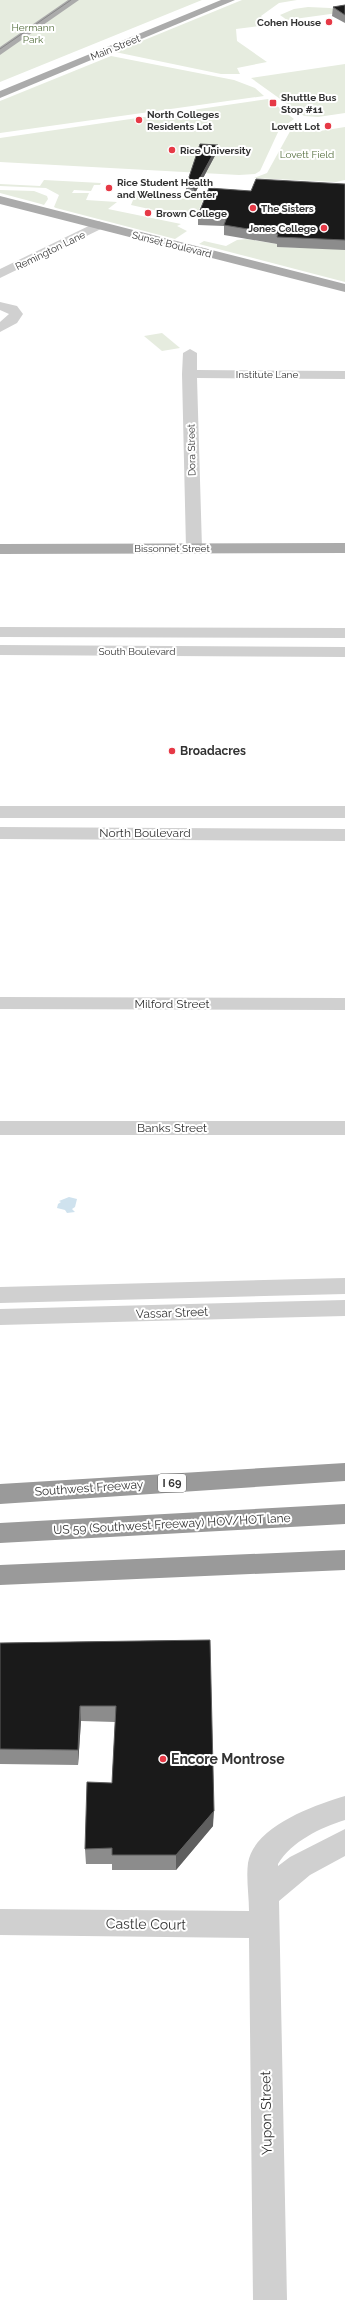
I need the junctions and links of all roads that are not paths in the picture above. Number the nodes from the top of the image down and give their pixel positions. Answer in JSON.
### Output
{"nodes":[{"id":1,"x":74,"y":0,"type":"edge"},
{"id":2,"x":214,"y":0,"type":"edge"},
{"id":3,"x":230,"y":0,"type":"edge"},
{"id":4,"x":0,"y":52,"type":"edge"},
{"id":5,"x":0,"y":87,"type":"edge"},
{"id":6,"x":0,"y":94,"type":"edge"},
{"id":7,"x":0,"y":200,"type":"edge"},
{"id":8,"x":99,"y":225,"type":"junction"},
{"id":9,"x":0,"y":274,"type":"edge"},
{"id":10,"x":345,"y":288,"type":"edge"},
{"id":11,"x":0,"y":306,"type":"edge"},
{"id":12,"x":0,"y":328,"type":"edge"},
{"id":13,"x":190,"y":353,"type":"dead end"},
{"id":14,"x":189,"y":374,"type":"junction"},
{"id":15,"x":345,"y":375,"type":"edge"},
{"id":16,"x":0,"y":548,"type":"edge"},
{"id":17,"x":194,"y":548,"type":"junction"},
{"id":18,"x":345,"y":548,"type":"edge"},
{"id":19,"x":0,"y":632,"type":"edge"},
{"id":20,"x":273,"y":633,"type":"junction"},
{"id":21,"x":345,"y":633,"type":"edge"},
{"id":22,"x":0,"y":650,"type":"edge"},
{"id":23,"x":275,"y":652,"type":"junction"},
{"id":24,"x":345,"y":652,"type":"edge"},
{"id":25,"x":0,"y":812,"type":"edge"},
{"id":26,"x":288,"y":812,"type":"junction"},
{"id":27,"x":345,"y":812,"type":"edge"},
{"id":28,"x":0,"y":832,"type":"edge"},
{"id":29,"x":290,"y":834,"type":"junction"},
{"id":30,"x":345,"y":834,"type":"edge"},
{"id":31,"x":0,"y":1003,"type":"edge"},
{"id":32,"x":345,"y":1004,"type":"edge"},
{"id":33,"x":0,"y":1128,"type":"edge"},
{"id":34,"x":345,"y":1128,"type":"edge"},
{"id":35,"x":345,"y":1286,"type":"edge"},
{"id":36,"x":0,"y":1295,"type":"edge"},
{"id":37,"x":345,"y":1308,"type":"edge"},
{"id":38,"x":0,"y":1317,"type":"edge"},
{"id":39,"x":345,"y":1472,"type":"edge"},
{"id":40,"x":0,"y":1494,"type":"edge"},
{"id":41,"x":345,"y":1514,"type":"edge"},
{"id":42,"x":0,"y":1533,"type":"edge"},
{"id":43,"x":345,"y":1560,"type":"edge"},
{"id":44,"x":0,"y":1575,"type":"edge"},
{"id":45,"x":345,"y":1808,"type":"edge"},
{"id":46,"x":345,"y":1842,"type":"edge"},
{"id":47,"x":262,"y":1911,"type":"junction"},
{"id":48,"x":0,"y":1922,"type":"edge"},
{"id":49,"x":270,"y":2300,"type":"edge"}],
"edges":[{"from":1,"to":4,"type":"main road"},
{"from":2,"to":5,"type":"main road","name":"Main Street"},
{"from":3,"to":6,"type":"main road","name":"Main Street"},
{"from":7,"to":8,"type":"main road","name":"Sunset Boulevard"},
{"from":8,"to":9,"type":"street","name":"Remington Lane"},
{"from":8,"to":10,"type":"main road","name":"Sunset Boulevard"},
{"from":11,"to":12,"type":"street"},
{"from":13,"to":14,"type":"street","name":"Dora Street"},
{"from":14,"to":15,"type":"street","name":"Institute Lane"},
{"from":14,"to":17,"type":"street","name":"Dora Street"},
{"from":16,"to":17,"type":"main road","name":"Bissonnet Street"},
{"from":17,"to":18,"type":"main road","name":"Bissonnet Street"},
{"from":19,"to":20,"type":"street","name":"South Boulevard"},
{"from":20,"to":21,"type":"street","name":"South Boulevard"},
{"from":20,"to":23,"type":"street"},
{"from":22,"to":23,"type":"street","name":"South Boulevard"},
{"from":23,"to":24,"type":"street","name":"South Boulevard"},
{"from":25,"to":26,"type":"street","name":"North Boulevard"},
{"from":26,"to":27,"type":"street","name":"North Boulevard"},
{"from":26,"to":29,"type":"street"},
{"from":28,"to":29,"type":"street","name":"North Boulevard"},
{"from":29,"to":30,"type":"street","name":"North Boulevard"},
{"from":31,"to":32,"type":"street","name":"Milford Street"},
{"from":33,"to":34,"type":"street","name":"Banks Street"},
{"from":35,"to":36,"type":"street","name":"Vassar Street"},
{"from":37,"to":38,"type":"street","name":"Vassar Street"},
{"from":39,"to":40,"type":"highway","name":"Southwest Freeway","number":"I 69"},
{"from":41,"to":42,"type":"highway","name":"US 59 (Southwest Freeway) HOV/HOT lane"},
{"from":43,"to":44,"type":"highway"},
{"from":45,"to":47,"type":"street"},
{"from":46,"to":47,"type":"street"},
{"from":47,"to":48,"type":"street","name":"Castle Court"},
{"from":47,"to":49,"type":"street","name":"Yupon Street"}]}
